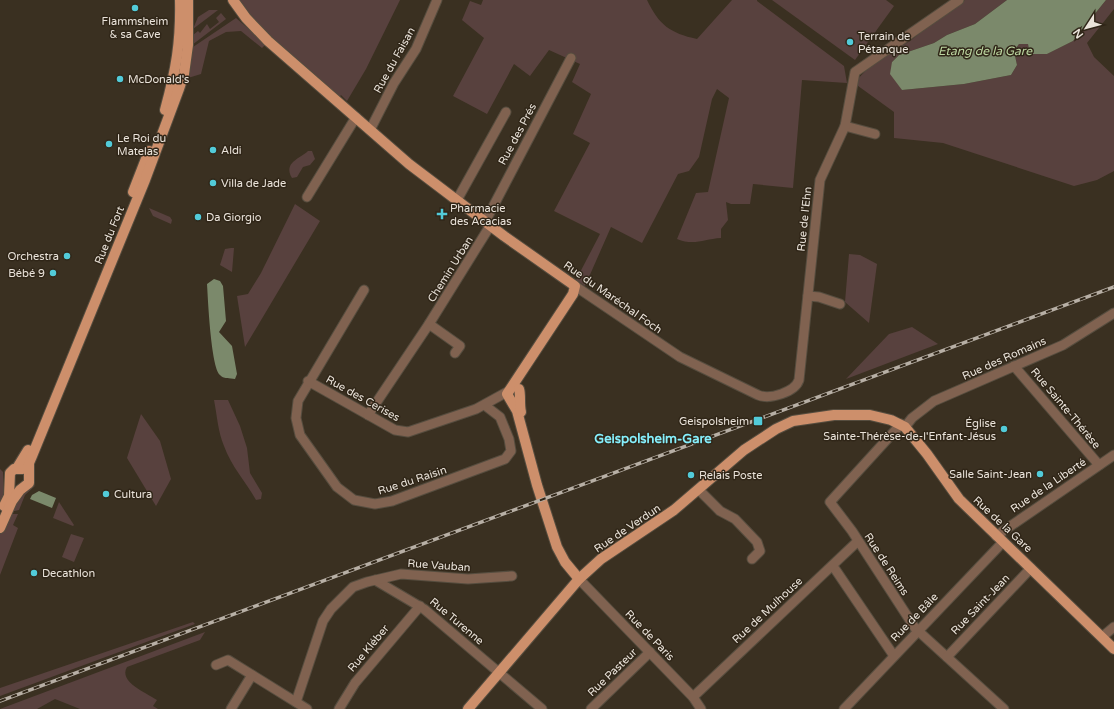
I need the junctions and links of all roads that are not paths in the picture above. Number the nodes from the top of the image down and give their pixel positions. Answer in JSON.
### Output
{"nodes":[{"id":1,"x":180,"y":0,"type":"edge"},
{"id":2,"x":188,"y":0,"type":"edge"},
{"id":3,"x":228,"y":0,"type":"edge"},
{"id":4,"x":233,"y":0,"type":"edge"},
{"id":5,"x":437,"y":0,"type":"edge"},
{"id":6,"x":959,"y":0,"type":"edge"},
{"id":7,"x":268,"y":41,"type":"junction"},
{"id":8,"x":571,"y":58,"type":"dead end"},
{"id":9,"x":506,"y":112,"type":"dead end"},
{"id":10,"x":356,"y":117,"type":"junction"},
{"id":11,"x":845,"y":126,"type":"junction"},
{"id":12,"x":370,"y":130,"type":"junction"},
{"id":13,"x":874,"y":134,"type":"dead end"},
{"id":14,"x":307,"y":197,"type":"dead end"},
{"id":15,"x":457,"y":200,"type":"junction"},
{"id":16,"x":488,"y":224,"type":"junction"},
{"id":17,"x":575,"y":286,"type":"junction"},
{"id":18,"x":364,"y":290,"type":"dead end"},
{"id":19,"x":808,"y":296,"type":"junction"},
{"id":20,"x":840,"y":304,"type":"dead end"},
{"id":21,"x":1114,"y":313,"type":"edge"},
{"id":22,"x":429,"y":324,"type":"junction"},
{"id":23,"x":455,"y":353,"type":"dead end"},
{"id":24,"x":1014,"y":366,"type":"junction"},
{"id":25,"x":308,"y":381,"type":"junction"},
{"id":26,"x":513,"y":395,"type":"junction"},
{"id":27,"x":764,"y":397,"type":"joint"},
{"id":28,"x":486,"y":407,"type":"junction"},
{"id":29,"x":476,"y":409,"type":"junction"},
{"id":30,"x":368,"y":415,"type":"junction"},
{"id":31,"x":903,"y":425,"type":"junction"},
{"id":32,"x":1114,"y":455,"type":"edge"},
{"id":33,"x":1098,"y":465,"type":"junction"},
{"id":34,"x":17,"y":468,"type":"junction"},
{"id":35,"x":28,"y":473,"type":"junction"},
{"id":36,"x":9,"y":483,"type":"junction"},
{"id":37,"x":20,"y":490,"type":"junction"},
{"id":38,"x":699,"y":490,"type":"junction"},
{"id":39,"x":0,"y":518,"type":"edge"},
{"id":40,"x":0,"y":528,"type":"edge"},
{"id":41,"x":999,"y":539,"type":"junction"},
{"id":42,"x":858,"y":542,"type":"junction"},
{"id":43,"x":752,"y":560,"type":"dead end"},
{"id":44,"x":1031,"y":568,"type":"junction"},
{"id":45,"x":835,"y":569,"type":"dead end"},
{"id":46,"x":512,"y":576,"type":"dead end"},
{"id":47,"x":580,"y":579,"type":"junction"},
{"id":48,"x":375,"y":580,"type":"junction"},
{"id":49,"x":420,"y":606,"type":"junction"},
{"id":50,"x":1114,"y":628,"type":"edge"},
{"id":51,"x":918,"y":630,"type":"junction"},
{"id":52,"x":1102,"y":637,"type":"junction"},
{"id":53,"x":1114,"y":649,"type":"edge"},
{"id":54,"x":650,"y":652,"type":"junction"},
{"id":55,"x":894,"y":656,"type":"junction"},
{"id":56,"x":947,"y":656,"type":"junction"},
{"id":57,"x":216,"y":665,"type":"dead end"},
{"id":58,"x":499,"y":673,"type":"junction"},
{"id":59,"x":252,"y":675,"type":"junction"},
{"id":60,"x":693,"y":697,"type":"junction"},
{"id":61,"x":296,"y":702,"type":"junction"},
{"id":62,"x":231,"y":709,"type":"edge"},
{"id":63,"x":307,"y":709,"type":"edge"},
{"id":64,"x":339,"y":709,"type":"edge"},
{"id":65,"x":468,"y":709,"type":"edge"},
{"id":66,"x":542,"y":709,"type":"edge"},
{"id":67,"x":591,"y":709,"type":"edge"},
{"id":68,"x":701,"y":709,"type":"edge"},
{"id":69,"x":844,"y":709,"type":"edge"},
{"id":70,"x":1004,"y":709,"type":"edge"}],
"edges":[{"from":1,"to":34,"type":"main road","name":"Rue du Fort"},
{"from":2,"to":35,"type":"main road","name":"Rue du Fort"},
{"from":3,"to":7,"type":"main road","name":"Rue du Maréchal Foch"},
{"from":4,"to":7,"type":"main road","name":"Rue du Maréchal Foch"},
{"from":5,"to":12,"type":"street","name":"Rue du Faisan"},
{"from":6,"to":11,"type":"street","name":"Rue de l'Ehn"},
{"from":7,"to":10,"type":"main road","name":"Rue du Maréchal Foch"},
{"from":8,"to":16,"type":"street","name":"Rue des Prés"},
{"from":9,"to":15,"type":"street"},
{"from":10,"to":12,"type":"main road","name":"Rue du Maréchal Foch"},
{"from":10,"to":14,"type":"street"},
{"from":11,"to":13,"type":"street"},
{"from":11,"to":19,"type":"street","name":"Rue de l'Ehn"},
{"from":12,"to":15,"type":"main road","name":"Rue du Maréchal Foch"},
{"from":15,"to":16,"type":"main road","name":"Rue du Maréchal Foch"},
{"from":16,"to":17,"type":"main road","name":"Rue du Maréchal Foch"},
{"from":16,"to":22,"type":"street","name":"Chemin Urban"},
{"from":17,"to":26,"type":"main road"},
{"from":17,"to":27,"type":"street","name":"Rue du Maréchal Foch"},
{"from":18,"to":25,"type":"street","name":"Rue du Raisin"},
{"from":19,"to":20,"type":"street"},
{"from":19,"to":27,"type":"street","name":"Rue de l'Ehn"},
{"from":21,"to":24,"type":"street","name":"Rue des Romains"},
{"from":22,"to":23,"type":"street"},
{"from":22,"to":30,"type":"street","name":"Chemin Urban"},
{"from":24,"to":31,"type":"street","name":"Rue des Romains"},
{"from":24,"to":33,"type":"street","name":"Rue Sainte-Thérèse"},
{"from":25,"to":28,"type":"street","name":"Rue du Raisin"},
{"from":25,"to":30,"type":"street","name":"Rue des Cerises"},
{"from":26,"to":28,"type":"street","name":"Rue des Cerises"},
{"from":26,"to":29,"type":"street","name":"Rue des Cerises"},
{"from":26,"to":47,"type":"main road"},
{"from":28,"to":29,"type":"street","name":"Rue des Cerises"},
{"from":29,"to":30,"type":"street","name":"Rue des Cerises"},
{"from":31,"to":38,"type":"main road","name":"Rue de Verdun"},
{"from":31,"to":41,"type":"main road","name":"Rue de la Gare"},
{"from":31,"to":42,"type":"street","name":"Rue de Reims"},
{"from":32,"to":33,"type":"street","name":"Rue de la Liberté"},
{"from":33,"to":41,"type":"street","name":"Rue de la Liberté"},
{"from":34,"to":35,"type":"main road"},
{"from":34,"to":36,"type":"main road","name":"Rue du Fort"},
{"from":35,"to":37,"type":"main road","name":"Rue du Fort"},
{"from":36,"to":37,"type":"main road"},
{"from":36,"to":39,"type":"main road","name":"Rue du Fort"},
{"from":37,"to":40,"type":"main road","name":"Rue du Fort"},
{"from":38,"to":43,"type":"street"},
{"from":38,"to":47,"type":"main road","name":"Rue de Verdun"},
{"from":41,"to":44,"type":"main road","name":"Rue de la Gare"},
{"from":41,"to":51,"type":"street","name":"Rue de Bâle"},
{"from":42,"to":51,"type":"street","name":"Rue de Reims"},
{"from":42,"to":60,"type":"street","name":"Rue de Mulhouse"},
{"from":44,"to":52,"type":"main road","name":"Rue de la Gare"},
{"from":44,"to":56,"type":"street","name":"Rue Saint-Jean"},
{"from":45,"to":55,"type":"street"},
{"from":46,"to":48,"type":"street","name":"Rue Vauban"},
{"from":47,"to":54,"type":"street","name":"Rue de Paris"},
{"from":47,"to":58,"type":"main road","name":"Rue de Verdun"},
{"from":48,"to":49,"type":"street","name":"Rue Turenne"},
{"from":48,"to":61,"type":"street","name":"Rue Vauban"},
{"from":49,"to":58,"type":"street","name":"Rue Turenne"},
{"from":49,"to":64,"type":"street","name":"Rue Kléber"},
{"from":50,"to":52,"type":"street"},
{"from":51,"to":55,"type":"street","name":"Rue de Bâle"},
{"from":51,"to":56,"type":"street","name":"Rue de Reims"},
{"from":52,"to":53,"type":"main road","name":"Rue de la Gare"},
{"from":54,"to":60,"type":"street","name":"Rue de Paris"},
{"from":54,"to":67,"type":"street","name":"Rue Pasteur"},
{"from":55,"to":69,"type":"street","name":"Rue de Bâle"},
{"from":56,"to":70,"type":"street","name":"Rue de Reims"},
{"from":57,"to":59,"type":"street"},
{"from":58,"to":65,"type":"main road","name":"Rue de Verdun"},
{"from":58,"to":66,"type":"street"},
{"from":59,"to":61,"type":"street"},
{"from":59,"to":62,"type":"street"},
{"from":60,"to":68,"type":"street","name":"Rue de Paris"},
{"from":61,"to":63,"type":"street"}]}
